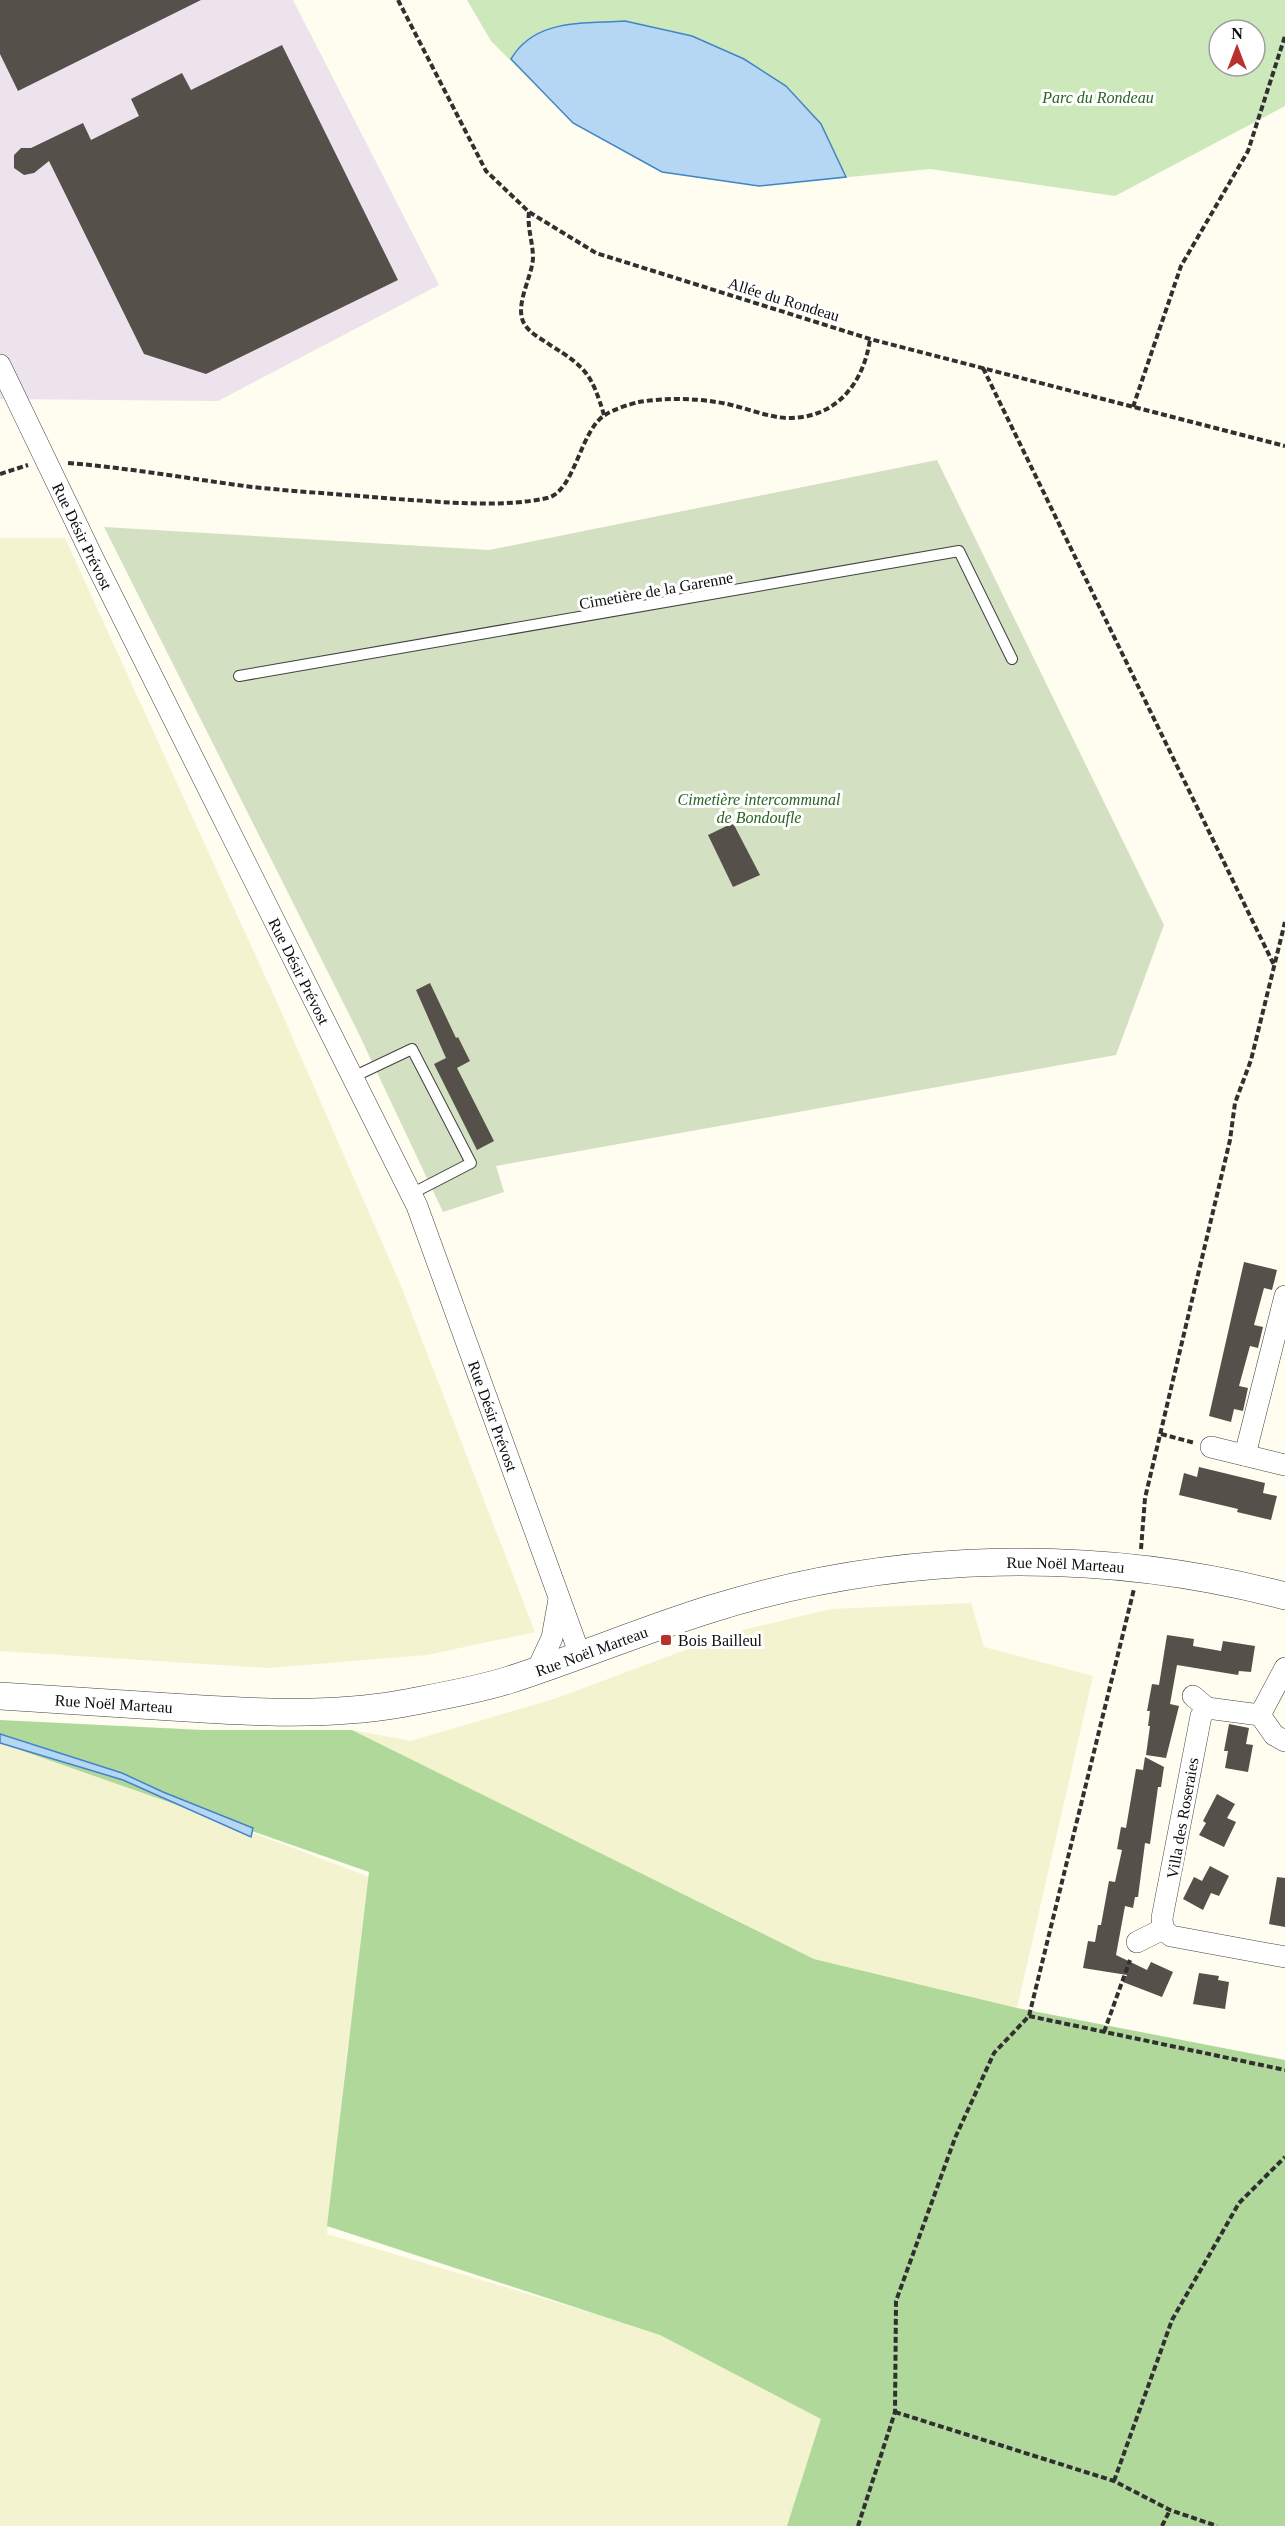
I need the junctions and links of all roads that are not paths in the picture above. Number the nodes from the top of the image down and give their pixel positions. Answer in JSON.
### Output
{"nodes":[{"id":1,"x":0,"y":365,"type":"edge"},
{"id":2,"x":1012,"y":659,"type":"dead end"},
{"id":3,"x":239,"y":676,"type":"dead end"},
{"id":4,"x":353,"y":1077,"type":"junction"},
{"id":5,"x":411,"y":1194,"type":"junction"},
{"id":6,"x":1285,"y":1296,"type":"edge"},
{"id":7,"x":1211,"y":1447,"type":"road end"},
{"id":8,"x":1245,"y":1455,"type":"junction"},
{"id":9,"x":1285,"y":1465,"type":"edge"},
{"id":10,"x":559,"y":1596,"type":"junction"},
{"id":11,"x":1285,"y":1596,"type":"edge"},
{"id":12,"x":580,"y":1655,"type":"junction"},
{"id":13,"x":1285,"y":1668,"type":"edge"},
{"id":14,"x":537,"y":1670,"type":"junction"},
{"id":15,"x":0,"y":1696,"type":"edge"},
{"id":16,"x":1260,"y":1715,"type":"junction"},
{"id":17,"x":1285,"y":1741,"type":"edge"},
{"id":18,"x":1163,"y":1929,"type":"junction"},
{"id":19,"x":1137,"y":1942,"type":"road end"},
{"id":20,"x":1285,"y":1957,"type":"edge"}],
"edges":[{"from":1,"to":4,"type":"street","name":"Rue Désir Prévost"},
{"from":2,"to":3,"type":"lane","name":"Cimetière de la Garenne"},
{"from":4,"to":5,"type":"street","name":"Rue Désir Prévost"},
{"from":4,"to":5,"type":"lane"},
{"from":5,"to":10,"type":"street","name":"Rue Désir Prévost"},
{"from":6,"to":8,"type":"street"},
{"from":7,"to":8,"type":"street"},
{"from":8,"to":9,"type":"street"},
{"from":10,"to":12,"type":"street","name":"Rue Désir Prévost"},
{"from":10,"to":14,"type":"street","name":"Rue Désir Prévost"},
{"from":11,"to":12,"type":"street","name":"Rue Noël Marteau"},
{"from":12,"to":14,"type":"street","name":"Rue Noël Marteau"},
{"from":13,"to":16,"type":"street"},
{"from":14,"to":15,"type":"street","name":"Rue Noël Marteau"},
{"from":16,"to":17,"type":"street"},
{"from":16,"to":18,"type":"street","name":"Villa des Roseraies"},
{"from":18,"to":19,"type":"street"},
{"from":18,"to":20,"type":"street"}]}
